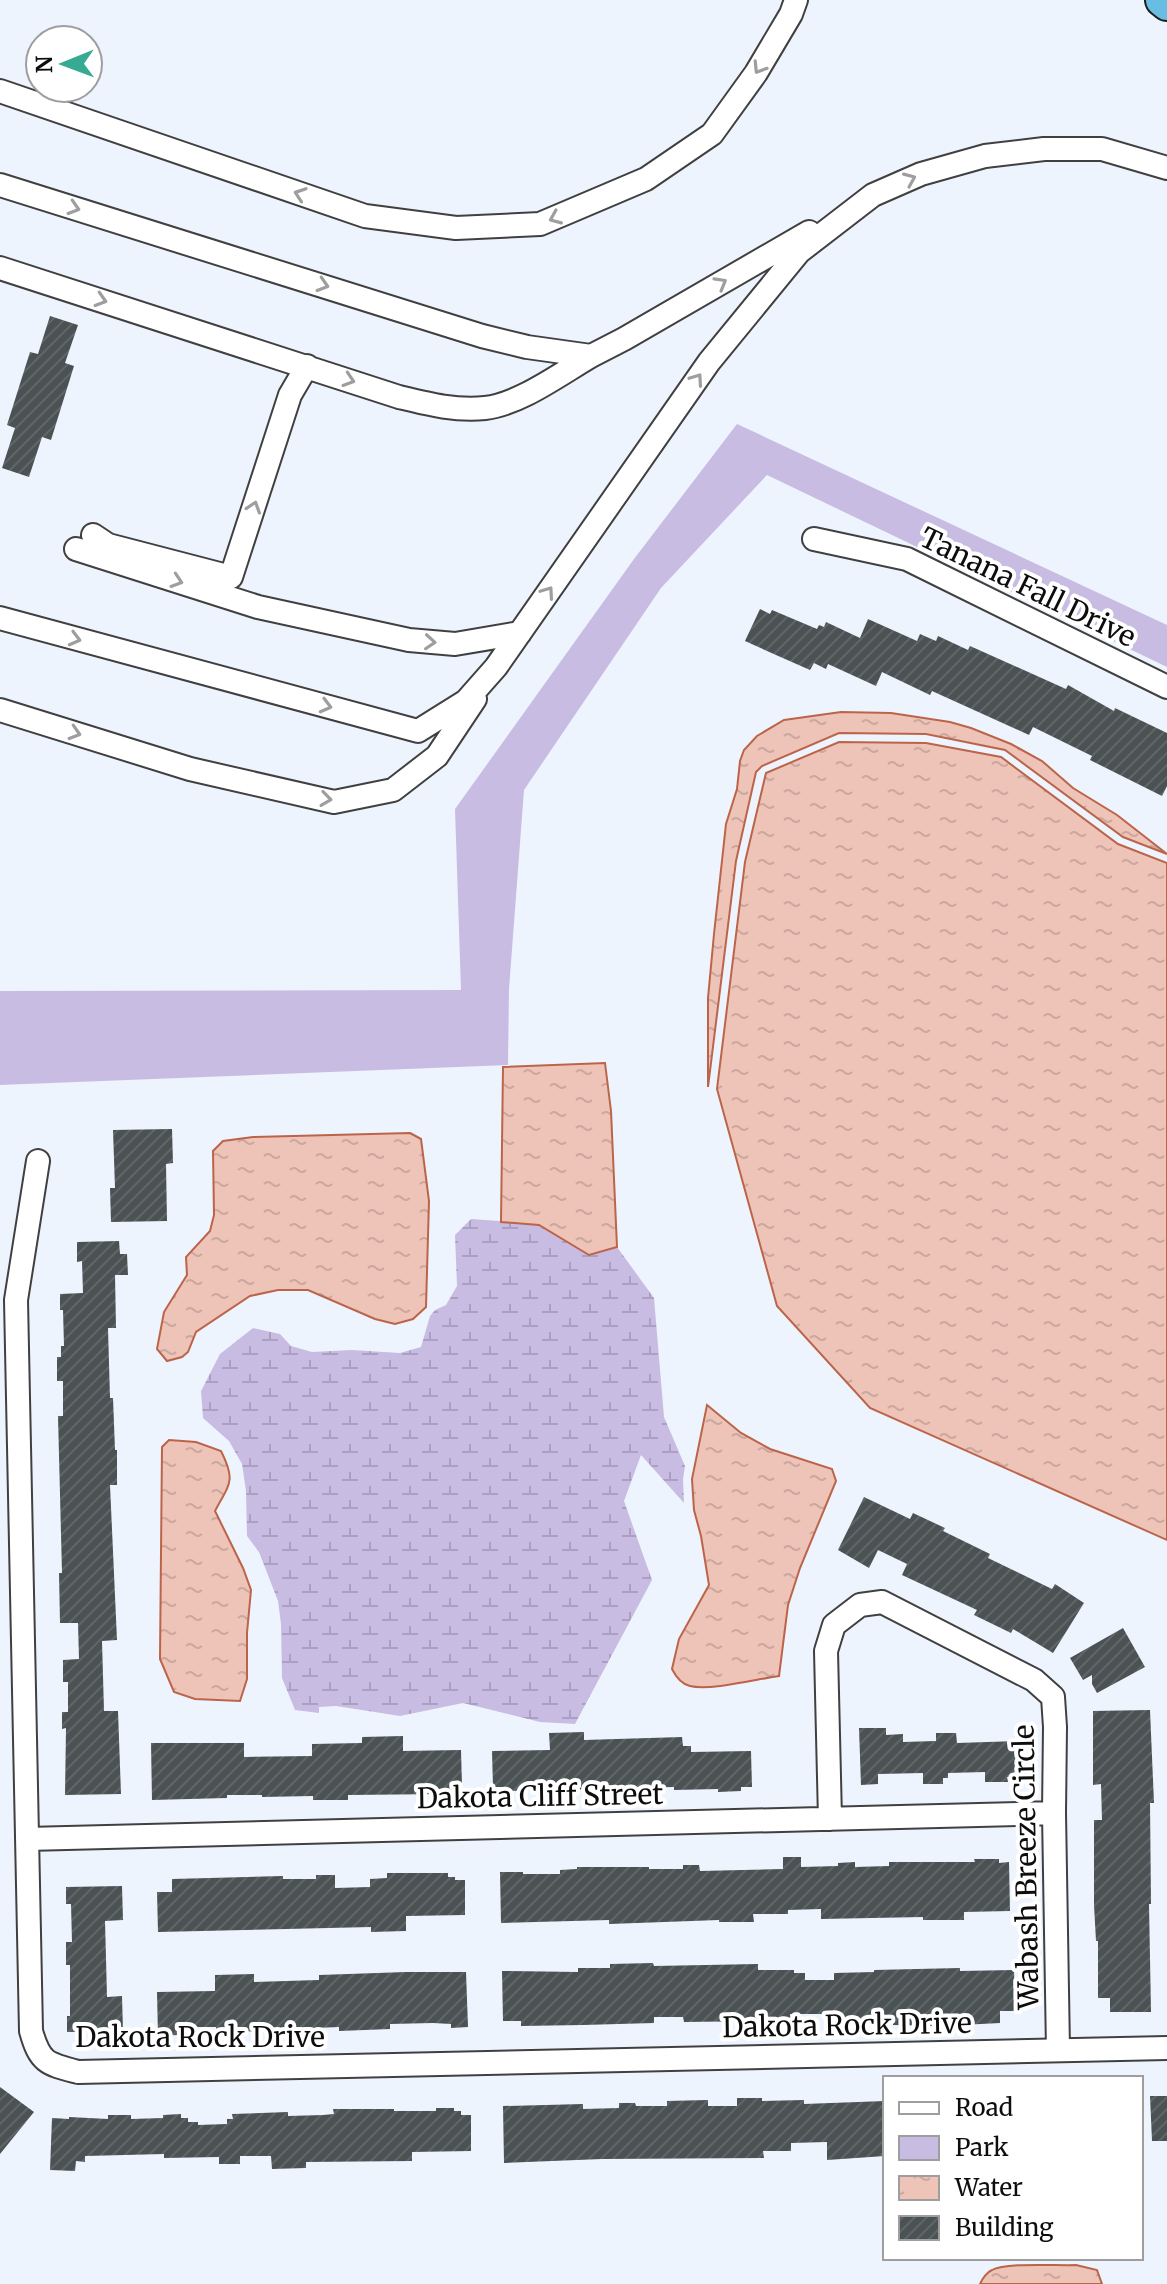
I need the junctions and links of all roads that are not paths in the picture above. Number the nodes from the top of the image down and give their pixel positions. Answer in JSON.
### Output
{"nodes":[{"id":1,"x":796,"y":0,"type":"edge"},
{"id":2,"x":1162,"y":0,"type":"edge"},
{"id":3,"x":1167,"y":4,"type":"edge"},
{"id":4,"x":0,"y":91,"type":"edge"},
{"id":5,"x":1167,"y":168,"type":"edge"},
{"id":6,"x":0,"y":185,"type":"edge"},
{"id":7,"x":873,"y":195,"type":"junction"},
{"id":8,"x":0,"y":268,"type":"edge"},
{"id":9,"x":591,"y":356,"type":"junction"},
{"id":10,"x":307,"y":366,"type":"junction"},
{"id":11,"x":814,"y":539,"type":"dead end"},
{"id":12,"x":0,"y":618,"type":"edge"},
{"id":13,"x":520,"y":633,"type":"junction"},
{"id":14,"x":496,"y":667,"type":"junction"},
{"id":15,"x":1167,"y":687,"type":"edge"},
{"id":16,"x":0,"y":710,"type":"edge"},
{"id":17,"x":38,"y":1161,"type":"dead end"},
{"id":18,"x":1054,"y":1813,"type":"junction"},
{"id":19,"x":830,"y":1819,"type":"junction"},
{"id":20,"x":27,"y":1839,"type":"junction"},
{"id":21,"x":1167,"y":2048,"type":"edge"},
{"id":22,"x":1058,"y":2050,"type":"junction"}],
"edges":[{"from":1,"to":4,"type":"street","one_way":true},
{"from":2,"to":3,"type":"highway"},
{"from":7,"to":5,"type":"street","one_way":true},
{"from":6,"to":9,"type":"street","one_way":true},
{"from":9,"to":7,"type":"street","one_way":true},
{"from":13,"to":7,"type":"street","one_way":true},
{"from":8,"to":10,"type":"street","one_way":true},
{"from":10,"to":9,"type":"street","one_way":true},
{"from":10,"to":13,"type":"street"},
{"from":11,"to":15,"type":"street","name":"Tanana Fall Drive"},
{"from":12,"to":14,"type":"street","one_way":true},
{"from":13,"to":14,"type":"street"},
{"from":16,"to":14,"type":"street","one_way":true},
{"from":17,"to":20,"type":"street","name":"Dakota Rock Drive"},
{"from":18,"to":19,"type":"street","name":"Dakota Cliff Street"},
{"from":18,"to":19,"type":"street","name":"Wabash Breeze Circle"},
{"from":18,"to":22,"type":"street","name":"Wabash Breeze Circle"},
{"from":19,"to":20,"type":"street","name":"Dakota Cliff Street"},
{"from":20,"to":22,"type":"street","name":"Dakota Rock Drive"},
{"from":21,"to":22,"type":"street","name":"Dakota Rock Drive"}]}
